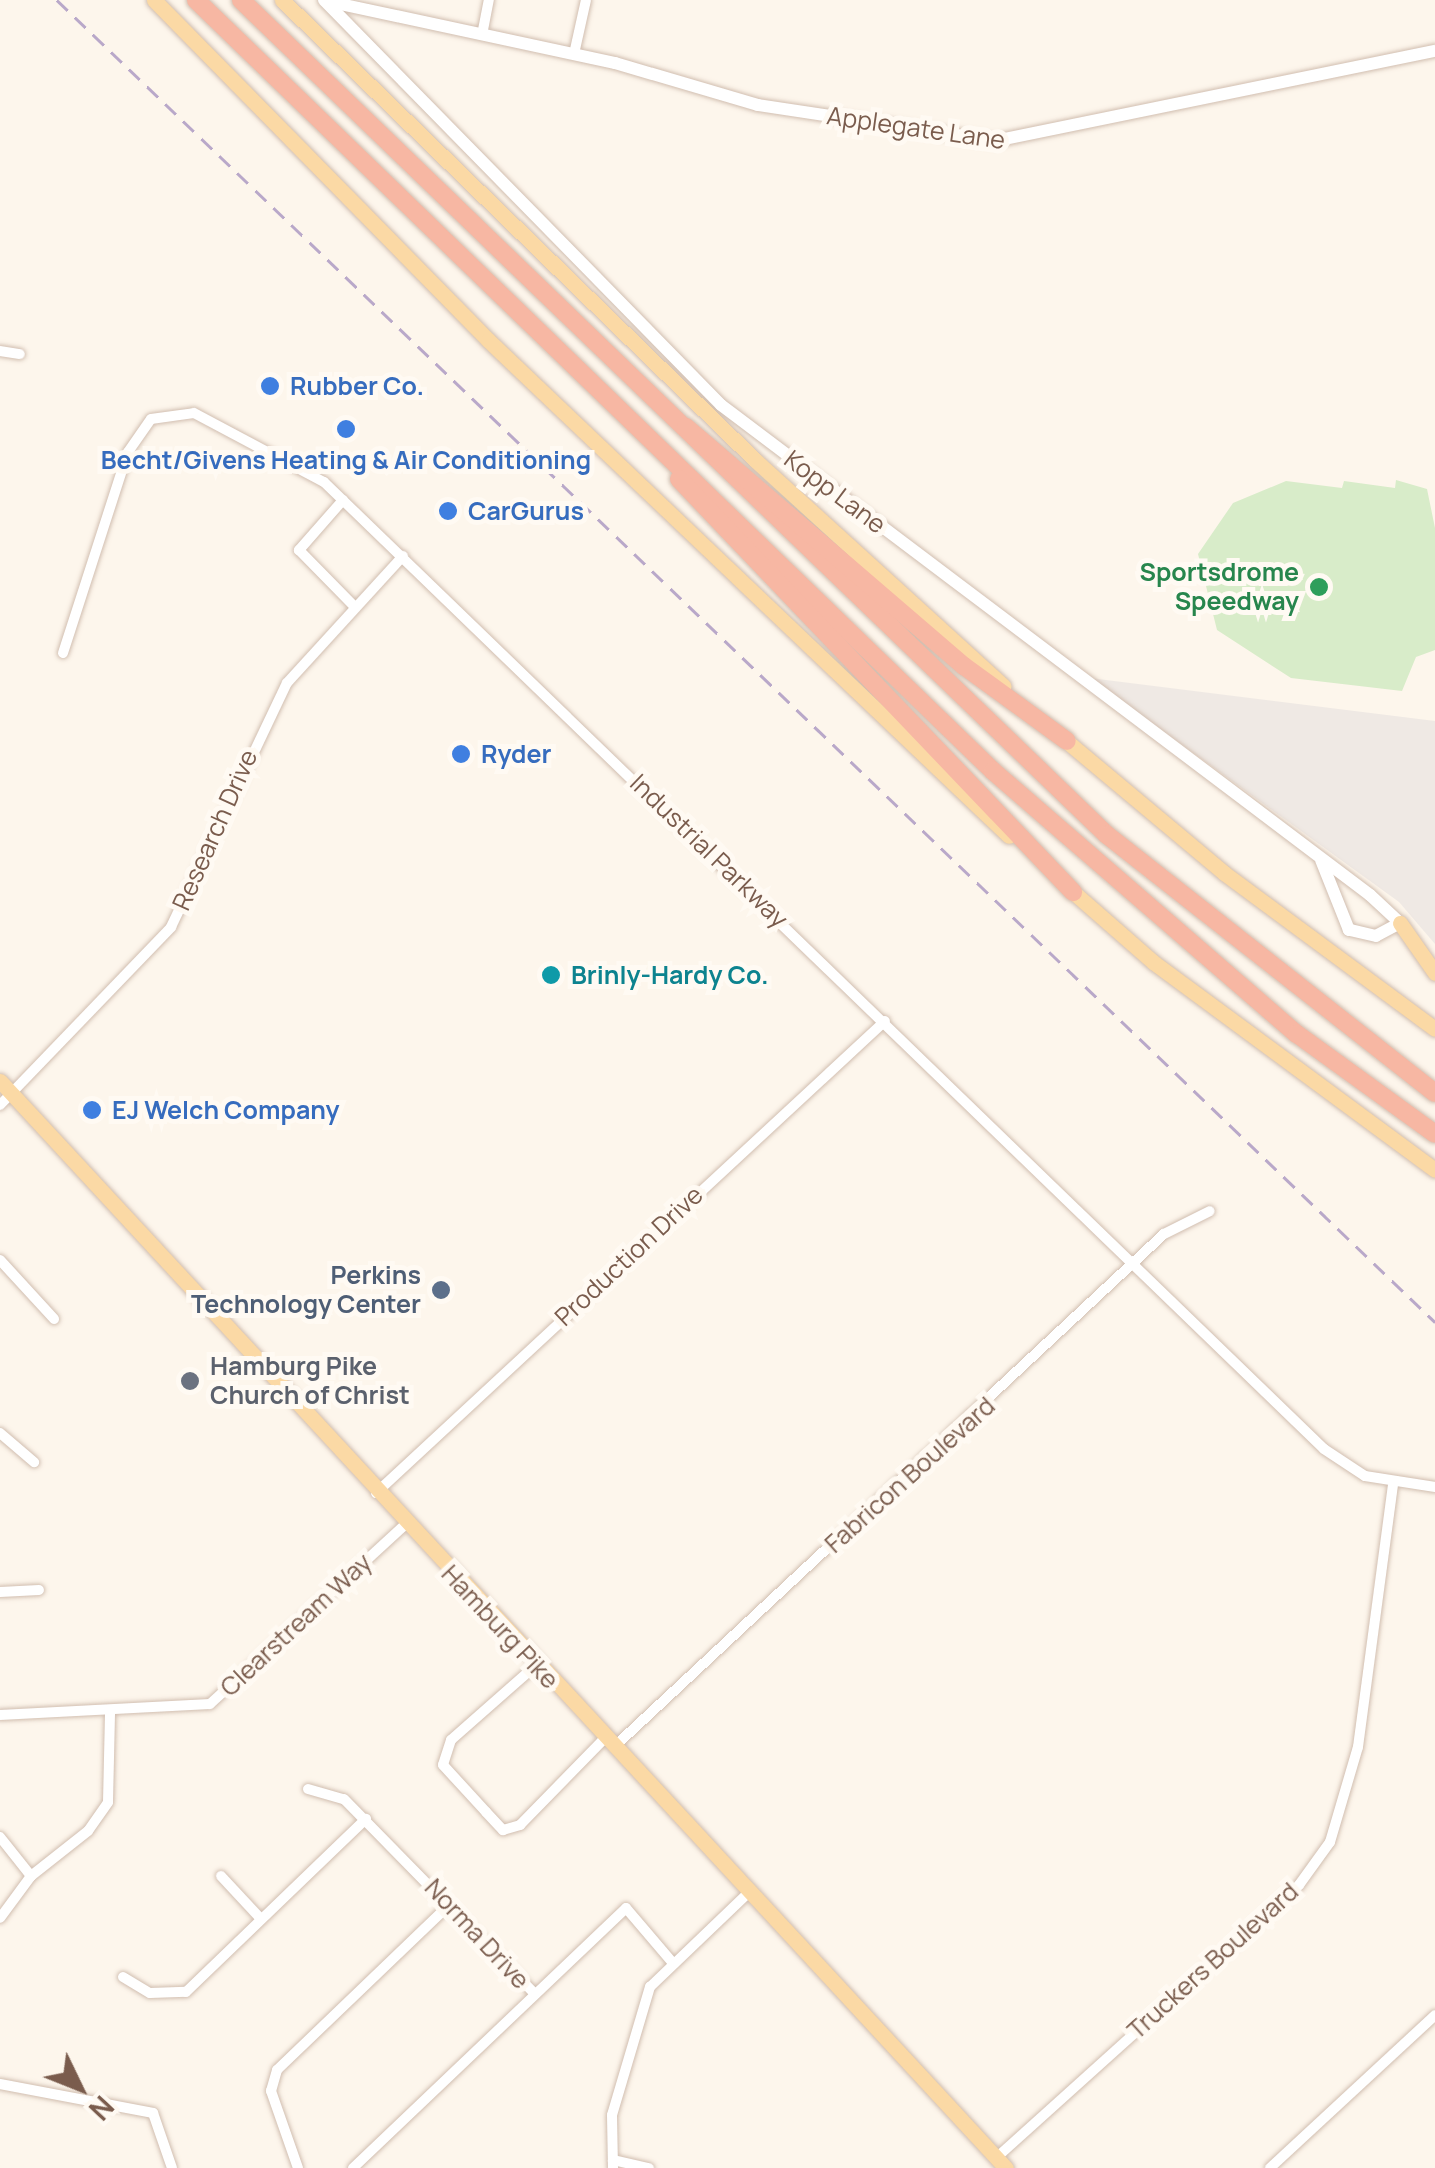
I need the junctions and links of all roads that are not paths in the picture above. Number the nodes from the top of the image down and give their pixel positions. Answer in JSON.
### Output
{"nodes":[{"id":1,"x":154,"y":0,"type":"edge"},
{"id":2,"x":196,"y":0,"type":"edge"},
{"id":3,"x":240,"y":0,"type":"edge"},
{"id":4,"x":282,"y":0,"type":"edge"},
{"id":5,"x":324,"y":0,"type":"edge"},
{"id":6,"x":489,"y":0,"type":"edge"},
{"id":7,"x":586,"y":0,"type":"edge"},
{"id":8,"x":482,"y":36,"type":"junction"},
{"id":9,"x":1435,"y":50,"type":"edge"},
{"id":10,"x":574,"y":54,"type":"junction"},
{"id":11,"x":0,"y":351,"type":"edge"},
{"id":12,"x":20,"y":354,"type":"dead end"},
{"id":13,"x":669,"y":420,"type":"junction"},
{"id":14,"x":672,"y":465,"type":"junction"},
{"id":15,"x":343,"y":500,"type":"junction"},
{"id":16,"x":404,"y":556,"type":"junction"},
{"id":17,"x":354,"y":606,"type":"junction"},
{"id":18,"x":63,"y":654,"type":"dead end"},
{"id":19,"x":1066,"y":741,"type":"junction"},
{"id":20,"x":1322,"y":860,"type":"junction"},
{"id":21,"x":1073,"y":892,"type":"junction"},
{"id":22,"x":1400,"y":924,"type":"junction"},
{"id":23,"x":1435,"y":973,"type":"edge"},
{"id":24,"x":885,"y":1021,"type":"junction"},
{"id":25,"x":1435,"y":1029,"type":"edge"},
{"id":26,"x":4,"y":1093,"type":"edge"},
{"id":27,"x":1435,"y":1093,"type":"edge"},
{"id":28,"x":1435,"y":1134,"type":"edge"},
{"id":29,"x":1435,"y":1170,"type":"edge"},
{"id":30,"x":1210,"y":1211,"type":"dead end"},
{"id":31,"x":0,"y":1260,"type":"edge"},
{"id":32,"x":1132,"y":1268,"type":"junction"},
{"id":33,"x":54,"y":1319,"type":"dead end"},
{"id":34,"x":0,"y":1432,"type":"edge"},
{"id":35,"x":34,"y":1462,"type":"dead end"},
{"id":36,"x":1393,"y":1484,"type":"junction"},
{"id":37,"x":1435,"y":1487,"type":"edge"},
{"id":38,"x":376,"y":1494,"type":"junction"},
{"id":39,"x":405,"y":1525,"type":"junction"},
{"id":40,"x":38,"y":1590,"type":"dead end"},
{"id":41,"x":0,"y":1592,"type":"edge"},
{"id":42,"x":536,"y":1666,"type":"junction"},
{"id":43,"x":110,"y":1713,"type":"junction"},
{"id":44,"x":0,"y":1714,"type":"edge"},
{"id":45,"x":610,"y":1742,"type":"junction"},
{"id":46,"x":308,"y":1789,"type":"dead end"},
{"id":47,"x":366,"y":1819,"type":"junction"},
{"id":48,"x":0,"y":1837,"type":"edge"},
{"id":49,"x":31,"y":1876,"type":"junction"},
{"id":50,"x":221,"y":1876,"type":"dead end"},
{"id":51,"x":750,"y":1891,"type":"junction"},
{"id":52,"x":447,"y":1907,"type":"junction"},
{"id":53,"x":0,"y":1918,"type":"edge"},
{"id":54,"x":260,"y":1918,"type":"junction"},
{"id":55,"x":672,"y":1962,"type":"junction"},
{"id":56,"x":123,"y":1976,"type":"dead end"},
{"id":57,"x":535,"y":1994,"type":"junction"},
{"id":58,"x":1435,"y":2015,"type":"edge"},
{"id":59,"x":0,"y":2084,"type":"edge"},
{"id":60,"x":1001,"y":2163,"type":"edge"},
{"id":61,"x":613,"y":2164,"type":"edge"},
{"id":62,"x":172,"y":2168,"type":"edge"},
{"id":63,"x":298,"y":2168,"type":"edge"},
{"id":64,"x":353,"y":2168,"type":"edge"},
{"id":65,"x":649,"y":2168,"type":"edge"},
{"id":66,"x":1270,"y":2168,"type":"edge"}],
"edges":[{"from":1,"to":21,"type":"main road"},
{"from":2,"to":14,"type":"highway"},
{"from":3,"to":13,"type":"highway"},
{"from":4,"to":19,"type":"main road"},
{"from":5,"to":8,"type":"street","name":"Applegate Lane"},
{"from":5,"to":20,"type":"street","name":"Kopp Lane"},
{"from":6,"to":8,"type":"street"},
{"from":7,"to":10,"type":"street"},
{"from":8,"to":10,"type":"street","name":"Applegate Lane"},
{"from":9,"to":10,"type":"street","name":"Applegate Lane"},
{"from":11,"to":12,"type":"street"},
{"from":13,"to":19,"type":"highway"},
{"from":13,"to":27,"type":"highway"},
{"from":14,"to":21,"type":"highway"},
{"from":14,"to":28,"type":"highway"},
{"from":15,"to":16,"type":"street","name":"Industrial Parkway"},
{"from":15,"to":17,"type":"street"},
{"from":15,"to":18,"type":"street","name":"Industrial Parkway"},
{"from":16,"to":17,"type":"street","name":"Research Drive"},
{"from":16,"to":24,"type":"street","name":"Industrial Parkway"},
{"from":17,"to":26,"type":"street","name":"Research Drive"},
{"from":19,"to":25,"type":"main road"},
{"from":20,"to":22,"type":"street","name":"Kopp Lane"},
{"from":20,"to":22,"type":"street"},
{"from":21,"to":29,"type":"main road"},
{"from":22,"to":23,"type":"main road"},
{"from":24,"to":32,"type":"street","name":"Industrial Parkway"},
{"from":24,"to":38,"type":"street","name":"Production Drive"},
{"from":26,"to":38,"type":"main road","name":"Hamburg Pike"},
{"from":30,"to":32,"type":"street","name":"Fabricon Boulevard"},
{"from":31,"to":33,"type":"street"},
{"from":32,"to":36,"type":"street","name":"Industrial Parkway"},
{"from":32,"to":45,"type":"street","name":"Fabricon Boulevard"},
{"from":34,"to":35,"type":"street"},
{"from":36,"to":37,"type":"street","name":"Industrial Parkway"},
{"from":36,"to":60,"type":"street","name":"Truckers Boulevard"},
{"from":38,"to":39,"type":"main road","name":"Hamburg Pike"},
{"from":39,"to":42,"type":"main road","name":"Hamburg Pike"},
{"from":39,"to":43,"type":"street","name":"Clearstream Way"},
{"from":40,"to":41,"type":"street"},
{"from":42,"to":45,"type":"main road","name":"Hamburg Pike"},
{"from":42,"to":45,"type":"street","name":"Fabricon Boulevard"},
{"from":43,"to":44,"type":"street","name":"Clearstream Way"},
{"from":43,"to":49,"type":"street"},
{"from":45,"to":51,"type":"main road","name":"Hamburg Pike"},
{"from":46,"to":47,"type":"street","name":"Norma Drive"},
{"from":47,"to":52,"type":"street","name":"Norma Drive"},
{"from":47,"to":54,"type":"street"},
{"from":48,"to":49,"type":"street"},
{"from":49,"to":53,"type":"street"},
{"from":50,"to":54,"type":"street"},
{"from":51,"to":55,"type":"street"},
{"from":51,"to":60,"type":"main road","name":"Hamburg Pike"},
{"from":52,"to":57,"type":"street","name":"Norma Drive"},
{"from":52,"to":63,"type":"street"},
{"from":54,"to":56,"type":"street"},
{"from":55,"to":57,"type":"street","name":"Norma Drive"},
{"from":55,"to":61,"type":"street"},
{"from":57,"to":64,"type":"street"},
{"from":58,"to":66,"type":"street"},
{"from":59,"to":62,"type":"street"},
{"from":61,"to":65,"type":"street"}]}
